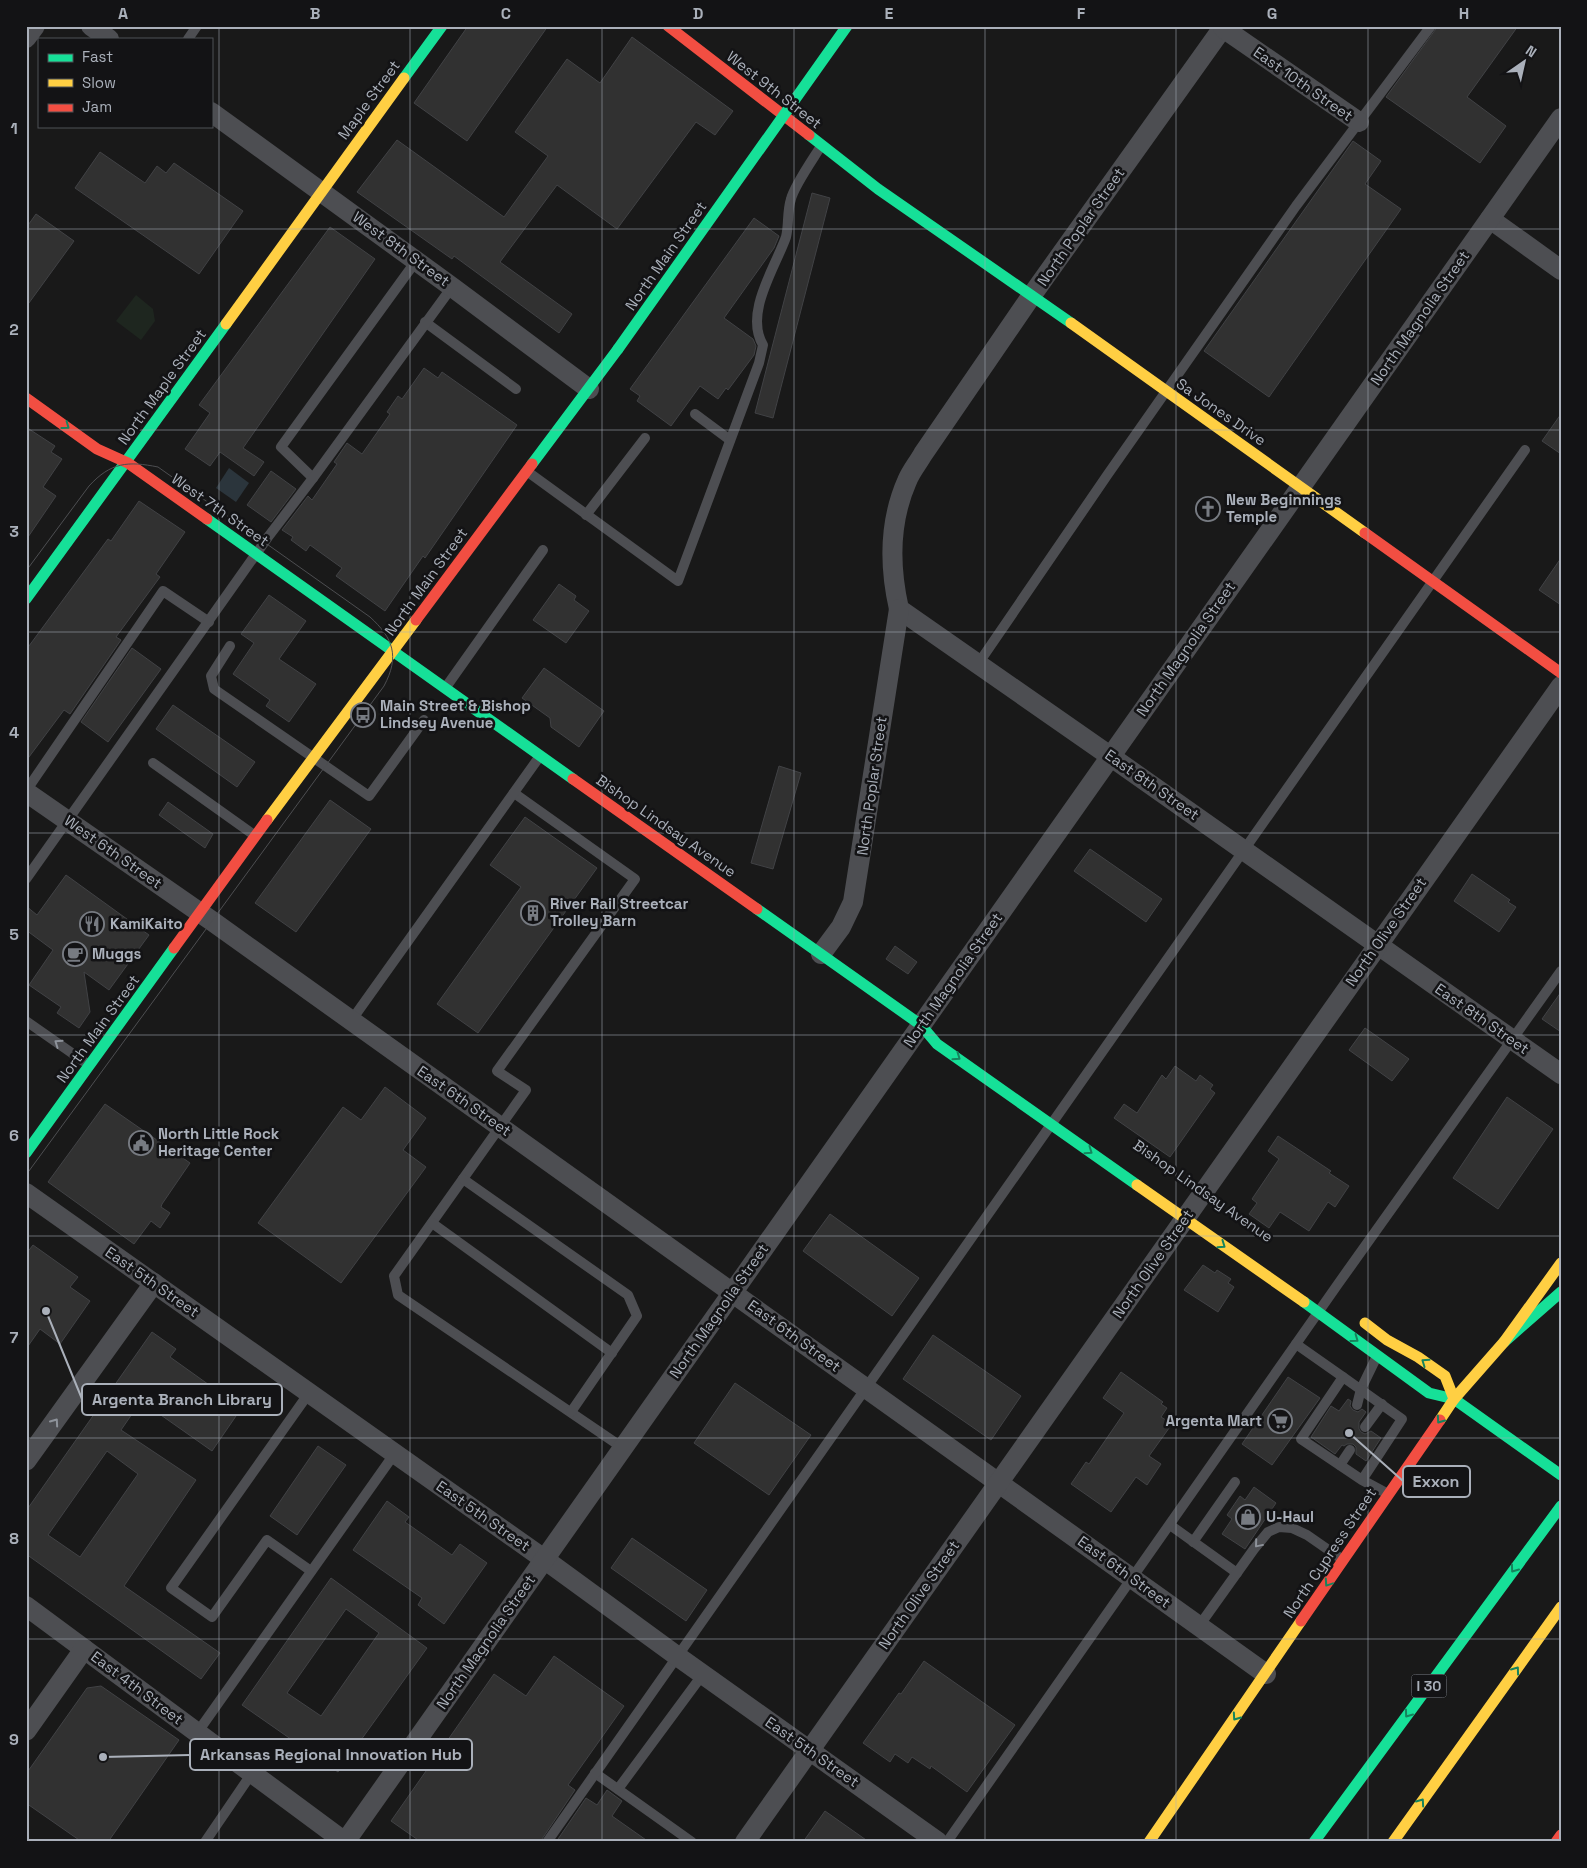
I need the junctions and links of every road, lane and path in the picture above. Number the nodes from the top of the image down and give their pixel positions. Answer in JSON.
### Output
{"nodes":[{"id":1,"x":35,"y":26,"type":"edge"},
{"id":2,"x":91,"y":26,"type":"edge"},
{"id":3,"x":197,"y":26,"type":"edge"},
{"id":4,"x":442,"y":26,"type":"edge"},
{"id":5,"x":668,"y":26,"type":"edge"},
{"id":6,"x":847,"y":26,"type":"edge"},
{"id":7,"x":1431,"y":26,"type":"edge"},
{"id":8,"x":1223,"y":27,"type":"edge"},
{"id":9,"x":26,"y":38,"type":"edge"},
{"id":10,"x":108,"y":38,"type":"edge"},
{"id":11,"x":189,"y":38,"type":"edge"},
{"id":12,"x":212,"y":113,"type":"edge"},
{"id":13,"x":1561,"y":118,"type":"edge"},
{"id":14,"x":1359,"y":122,"type":"junction"},
{"id":15,"x":821,"y":146,"type":"junction"},
{"id":16,"x":862,"y":178,"type":"joint"},
{"id":17,"x":321,"y":191,"type":"junction"},
{"id":18,"x":1490,"y":219,"type":"junction"},
{"id":19,"x":416,"y":262,"type":"junction"},
{"id":20,"x":1561,"y":270,"type":"edge"},
{"id":21,"x":452,"y":286,"type":"junction"},
{"id":22,"x":1032,"y":295,"type":"junction"},
{"id":23,"x":425,"y":322,"type":"junction"},
{"id":24,"x":516,"y":389,"type":"dead end"},
{"id":25,"x":589,"y":389,"type":"junction"},
{"id":26,"x":1166,"y":392,"type":"junction"},
{"id":27,"x":26,"y":398,"type":"edge"},
{"id":28,"x":695,"y":414,"type":"dead end"},
{"id":29,"x":646,"y":438,"type":"dead end"},
{"id":30,"x":730,"y":440,"type":"junction"},
{"id":31,"x":112,"y":442,"type":"dead end"},
{"id":32,"x":1525,"y":450,"type":"dead end"},
{"id":33,"x":127,"y":462,"type":"junction"},
{"id":34,"x":527,"y":472,"type":"junction"},
{"id":35,"x":313,"y":478,"type":"junction"},
{"id":36,"x":1300,"y":487,"type":"junction"},
{"id":37,"x":586,"y":515,"type":"junction"},
{"id":38,"x":543,"y":550,"type":"dead end"},
{"id":39,"x":256,"y":554,"type":"junction"},
{"id":40,"x":1433,"y":582,"type":"junction"},
{"id":41,"x":28,"y":593,"type":"edge"},
{"id":42,"x":899,"y":609,"type":"junction"},
{"id":43,"x":209,"y":622,"type":"junction"},
{"id":44,"x":230,"y":646,"type":"dead end"},
{"id":45,"x":393,"y":651,"type":"junction"},
{"id":46,"x":978,"y":664,"type":"junction"},
{"id":47,"x":1561,"y":673,"type":"edge"},
{"id":48,"x":1561,"y":686,"type":"edge"},
{"id":49,"x":445,"y":688,"type":"junction"},
{"id":50,"x":424,"y":720,"type":"dead end"},
{"id":51,"x":540,"y":755,"type":"junction"},
{"id":52,"x":1110,"y":756,"type":"junction"},
{"id":53,"x":313,"y":757,"type":"junction"},
{"id":54,"x":153,"y":763,"type":"dead end"},
{"id":55,"x":26,"y":791,"type":"edge"},
{"id":56,"x":514,"y":793,"type":"junction"},
{"id":57,"x":67,"y":820,"type":"junction"},
{"id":58,"x":254,"y":836,"type":"junction"},
{"id":59,"x":1244,"y":850,"type":"junction"},
{"id":60,"x":26,"y":879,"type":"edge"},
{"id":61,"x":199,"y":913,"type":"junction"},
{"id":62,"x":1377,"y":944,"type":"junction"},
{"id":63,"x":821,"y":954,"type":"junction"},
{"id":64,"x":1561,"y":971,"type":"edge"},
{"id":65,"x":26,"y":1021,"type":"edge"},
{"id":66,"x":351,"y":1021,"type":"junction"},
{"id":67,"x":930,"y":1026,"type":"junction"},
{"id":68,"x":1512,"y":1040,"type":"junction"},
{"id":69,"x":90,"y":1066,"type":"junction"},
{"id":70,"x":1561,"y":1074,"type":"edge"},
{"id":71,"x":1051,"y":1124,"type":"junction"},
{"id":72,"x":500,"y":1127,"type":"junction"},
{"id":73,"x":26,"y":1153,"type":"edge"},
{"id":74,"x":463,"y":1179,"type":"junction"},
{"id":75,"x":26,"y":1193,"type":"edge"},
{"id":76,"x":1193,"y":1207,"type":"junction"},
{"id":77,"x":432,"y":1223,"type":"junction"},
{"id":78,"x":1561,"y":1263,"type":"edge"},
{"id":79,"x":154,"y":1283,"type":"junction"},
{"id":80,"x":732,"y":1292,"type":"junction"},
{"id":81,"x":1561,"y":1292,"type":"edge"},
{"id":82,"x":1318,"y":1312,"type":"junction"},
{"id":83,"x":1358,"y":1318,"type":"dead end"},
{"id":84,"x":1504,"y":1342,"type":"junction"},
{"id":85,"x":1296,"y":1344,"type":"junction"},
{"id":86,"x":612,"y":1353,"type":"junction"},
{"id":87,"x":1378,"y":1356,"type":"junction"},
{"id":88,"x":1343,"y":1377,"type":"junction"},
{"id":89,"x":866,"y":1388,"type":"junction"},
{"id":90,"x":1361,"y":1389,"type":"junction"},
{"id":91,"x":309,"y":1393,"type":"junction"},
{"id":92,"x":1454,"y":1399,"type":"junction"},
{"id":93,"x":1382,"y":1404,"type":"junction"},
{"id":94,"x":1357,"y":1405,"type":"dead end"},
{"id":95,"x":571,"y":1412,"type":"junction"},
{"id":96,"x":1365,"y":1427,"type":"dead end"},
{"id":97,"x":623,"y":1448,"type":"junction"},
{"id":98,"x":1350,"y":1450,"type":"dead end"},
{"id":99,"x":394,"y":1453,"type":"junction"},
{"id":100,"x":26,"y":1461,"type":"edge"},
{"id":101,"x":1340,"y":1465,"type":"junction"},
{"id":102,"x":1561,"y":1475,"type":"edge"},
{"id":103,"x":1362,"y":1480,"type":"junction"},
{"id":104,"x":1235,"y":1482,"type":"dead end"},
{"id":105,"x":999,"y":1483,"type":"junction"},
{"id":106,"x":1389,"y":1494,"type":"junction"},
{"id":107,"x":1561,"y":1506,"type":"edge"},
{"id":108,"x":1170,"y":1525,"type":"junction"},
{"id":109,"x":1193,"y":1542,"type":"junction"},
{"id":110,"x":544,"y":1559,"type":"junction"},
{"id":111,"x":1344,"y":1560,"type":"junction"},
{"id":112,"x":311,"y":1571,"type":"junction"},
{"id":113,"x":1237,"y":1573,"type":"junction"},
{"id":114,"x":1133,"y":1579,"type":"junction"},
{"id":115,"x":26,"y":1606,"type":"edge"},
{"id":116,"x":1561,"y":1607,"type":"edge"},
{"id":117,"x":1199,"y":1626,"type":"junction"},
{"id":118,"x":84,"y":1649,"type":"junction"},
{"id":119,"x":677,"y":1656,"type":"junction"},
{"id":120,"x":702,"y":1674,"type":"junction"},
{"id":121,"x":1266,"y":1674,"type":"junction"},
{"id":122,"x":26,"y":1731,"type":"edge"},
{"id":123,"x":197,"y":1732,"type":"junction"},
{"id":124,"x":810,"y":1750,"type":"junction"},
{"id":125,"x":252,"y":1773,"type":"junction"},
{"id":126,"x":595,"y":1773,"type":"junction"},
{"id":127,"x":618,"y":1789,"type":"junction"},
{"id":128,"x":1561,"y":1835,"type":"edge"},
{"id":129,"x":205,"y":1842,"type":"edge"},
{"id":130,"x":345,"y":1842,"type":"edge"},
{"id":131,"x":547,"y":1842,"type":"edge"},
{"id":132,"x":692,"y":1842,"type":"edge"},
{"id":133,"x":745,"y":1842,"type":"edge"},
{"id":134,"x":938,"y":1842,"type":"edge"},
{"id":135,"x":948,"y":1842,"type":"edge"},
{"id":136,"x":1149,"y":1842,"type":"edge"},
{"id":137,"x":1314,"y":1842,"type":"edge"},
{"id":138,"x":1393,"y":1842,"type":"edge"},
{"id":139,"x":1556,"y":1842,"type":"edge"}],
"edges":[{"from":1,"to":9,"type":"street"},
{"from":2,"to":10,"type":"street"},
{"from":3,"to":11,"type":"lane"},
{"from":4,"to":17,"type":"main road","name":"Maple Street"},
{"from":5,"to":15,"type":"main road","name":"West 9th Street"},
{"from":6,"to":25,"type":"main road","name":"North Main Street","bridge":true},
{"from":7,"to":14,"type":"lane"},
{"from":8,"to":14,"type":"street","name":"East 10th Street"},
{"from":8,"to":22,"type":"street","name":"North Poplar Street"},
{"from":12,"to":17,"type":"street","name":"West 8th Street"},
{"from":13,"to":18,"type":"street","name":"North Magnolia Street"},
{"from":14,"to":26,"type":"lane"},
{"from":15,"to":16,"type":"main road","name":"West 9th Street"},
{"from":15,"to":30,"type":"lane"},
{"from":16,"to":22,"type":"main road","name":"Sa Jones Drive"},
{"from":17,"to":19,"type":"street","name":"West 8th Street"},
{"from":17,"to":33,"type":"main road","name":"North Maple Street"},
{"from":18,"to":20,"type":"street"},
{"from":18,"to":36,"type":"street","name":"North Magnolia Street"},
{"from":19,"to":21,"type":"street","name":"West 8th Street"},
{"from":19,"to":35,"type":"lane"},
{"from":21,"to":23,"type":"lane"},
{"from":21,"to":25,"type":"street","name":"West 8th Street"},
{"from":22,"to":26,"type":"main road","name":"Sa Jones Drive"},
{"from":22,"to":42,"type":"street","name":"North Poplar Street"},
{"from":23,"to":24,"type":"lane"},
{"from":23,"to":35,"type":"lane"},
{"from":25,"to":34,"type":"main road","name":"North Main Street"},
{"from":26,"to":36,"type":"main road","name":"Sa Jones Drive"},
{"from":26,"to":46,"type":"lane"},
{"from":27,"to":33,"type":"main road","name":"West 7th Street","one_way":true},
{"from":28,"to":30,"type":"lane"},
{"from":29,"to":37,"type":"lane"},
{"from":30,"to":37,"type":"lane"},
{"from":31,"to":33,"type":"main road"},
{"from":32,"to":40,"type":"lane"},
{"from":33,"to":39,"type":"main road","name":"West 7th Street"},
{"from":33,"to":41,"type":"main road","name":"North Maple Street"},
{"from":34,"to":37,"type":"lane"},
{"from":34,"to":45,"type":"main road","name":"North Main Street"},
{"from":35,"to":39,"type":"lane"},
{"from":36,"to":40,"type":"main road","name":"Sa Jones Drive"},
{"from":36,"to":52,"type":"street","name":"North Magnolia Street"},
{"from":38,"to":49,"type":"lane"},
{"from":39,"to":43,"type":"lane"},
{"from":39,"to":45,"type":"main road","name":"West 7th Street"},
{"from":40,"to":47,"type":"main road","name":"Sa Jones Drive"},
{"from":40,"to":59,"type":"lane"},
{"from":42,"to":46,"type":"street","name":"East 8th Street"},
{"from":42,"to":63,"type":"street","name":"North Poplar Street"},
{"from":43,"to":55,"type":"lane"},
{"from":43,"to":57,"type":"lane"},
{"from":44,"to":53,"type":"lane"},
{"from":45,"to":49,"type":"main road","name":"Bishop Lindsay Avenue"},
{"from":45,"to":53,"type":"main road","name":"North Main Street"},
{"from":46,"to":52,"type":"street","name":"East 8th Street"},
{"from":48,"to":62,"type":"street","name":"North Olive Street"},
{"from":49,"to":51,"type":"main road","name":"Bishop Lindsay Avenue"},
{"from":50,"to":53,"type":"lane"},
{"from":51,"to":56,"type":"lane"},
{"from":51,"to":63,"type":"main road","name":"Bishop Lindsay Avenue"},
{"from":52,"to":59,"type":"street","name":"East 8th Street"},
{"from":52,"to":67,"type":"street","name":"North Magnolia Street"},
{"from":53,"to":58,"type":"main road","name":"North Main Street"},
{"from":54,"to":58,"type":"lane"},
{"from":55,"to":57,"type":"street","name":"West 6th Street"},
{"from":56,"to":66,"type":"lane"},
{"from":56,"to":72,"type":"lane"},
{"from":57,"to":60,"type":"lane"},
{"from":57,"to":61,"type":"street","name":"West 6th Street"},
{"from":58,"to":61,"type":"main road","name":"North Main Street"},
{"from":59,"to":62,"type":"street","name":"East 8th Street"},
{"from":59,"to":71,"type":"lane"},
{"from":61,"to":66,"type":"street","name":"East 6th Street"},
{"from":61,"to":69,"type":"main road","name":"North Main Street"},
{"from":62,"to":68,"type":"street","name":"East 8th Street"},
{"from":62,"to":76,"type":"street","name":"North Olive Street"},
{"from":63,"to":67,"type":"main road","name":"Bishop Lindsay Avenue"},
{"from":64,"to":68,"type":"lane"},
{"from":69,"to":65,"type":"lane","one_way":true},
{"from":66,"to":72,"type":"street","name":"East 6th Street"},
{"from":67,"to":71,"type":"main road","name":"Bishop Lindsay Avenue","one_way":true},
{"from":67,"to":80,"type":"street","name":"North Magnolia Street"},
{"from":68,"to":70,"type":"street","name":"East 8th Street"},
{"from":68,"to":82,"type":"lane"},
{"from":69,"to":73,"type":"main road","name":"North Main Street"},
{"from":71,"to":76,"type":"main road","name":"Bishop Lindsay Avenue","one_way":true},
{"from":71,"to":89,"type":"lane"},
{"from":72,"to":74,"type":"lane"},
{"from":72,"to":80,"type":"street","name":"East 6th Street"},
{"from":74,"to":77,"type":"lane"},
{"from":74,"to":86,"type":"lane"},
{"from":75,"to":79,"type":"street","name":"East 5th Street"},
{"from":76,"to":82,"type":"main road","name":"Bishop Lindsay Avenue","one_way":true},
{"from":76,"to":105,"type":"street","name":"North Olive Street"},
{"from":77,"to":86,"type":"lane"},
{"from":77,"to":95,"type":"lane"},
{"from":78,"to":84,"type":"main road","name":"North Cypress Street"},
{"from":79,"to":91,"type":"street","name":"East 5th Street"},
{"from":100,"to":79,"type":"street","one_way":true},
{"from":80,"to":89,"type":"street","name":"East 6th Street"},
{"from":80,"to":97,"type":"street","name":"North Magnolia Street"},
{"from":81,"to":84,"type":"main road"},
{"from":82,"to":85,"type":"lane"},
{"from":82,"to":87,"type":"main road","name":"Bishop Lindsay Avenue","one_way":true},
{"from":92,"to":83,"type":"main road","one_way":true},
{"from":84,"to":92,"type":"main road","name":"North Cypress Street"},
{"from":85,"to":88,"type":"lane"},
{"from":85,"to":108,"type":"lane"},
{"from":86,"to":95,"type":"lane"},
{"from":87,"to":90,"type":"lane"},
{"from":87,"to":92,"type":"main road","name":"Bishop Lindsay Avenue"},
{"from":88,"to":90,"type":"lane"},
{"from":88,"to":101,"type":"lane"},
{"from":89,"to":105,"type":"street","name":"East 6th Street"},
{"from":89,"to":119,"type":"lane"},
{"from":90,"to":93,"type":"lane"},
{"from":90,"to":94,"type":"lane"},
{"from":91,"to":99,"type":"street","name":"East 5th Street"},
{"from":91,"to":112,"type":"lane"},
{"from":92,"to":102,"type":"main road","name":"Bishop Lindsay Avenue"},
{"from":92,"to":106,"type":"main road","name":"North Cypress Street","one_way":true},
{"from":93,"to":96,"type":"lane"},
{"from":93,"to":103,"type":"lane"},
{"from":95,"to":97,"type":"lane"},
{"from":97,"to":110,"type":"street","name":"North Magnolia Street"},
{"from":98,"to":101,"type":"lane"},
{"from":99,"to":110,"type":"street","name":"East 5th Street"},
{"from":99,"to":112,"type":"lane"},
{"from":101,"to":103,"type":"lane"},
{"from":103,"to":106,"type":"lane"},
{"from":104,"to":109,"type":"lane"},
{"from":105,"to":114,"type":"street","name":"East 6th Street"},
{"from":105,"to":124,"type":"street","name":"North Olive Street"},
{"from":106,"to":111,"type":"main road","name":"North Cypress Street"},
{"from":107,"to":137,"type":"main road","number":"I 30","one_way":true},
{"from":108,"to":109,"type":"lane"},
{"from":108,"to":114,"type":"lane"},
{"from":109,"to":113,"type":"lane"},
{"from":110,"to":119,"type":"street","name":"East 5th Street"},
{"from":110,"to":130,"type":"street","name":"North Magnolia Street"},
{"from":111,"to":113,"type":"lane","one_way":true},
{"from":111,"to":121,"type":"main road","name":"North Cypress Street","one_way":true},
{"from":112,"to":123,"type":"lane"},
{"from":113,"to":117,"type":"lane"},
{"from":114,"to":117,"type":"street","name":"East 6th Street"},
{"from":114,"to":135,"type":"lane"},
{"from":115,"to":118,"type":"street","name":"East 4th Street"},
{"from":138,"to":116,"type":"main road","one_way":true},
{"from":117,"to":121,"type":"street","name":"East 6th Street"},
{"from":118,"to":122,"type":"street"},
{"from":118,"to":123,"type":"street","name":"East 4th Street"},
{"from":119,"to":120,"type":"street","name":"East 5th Street"},
{"from":119,"to":126,"type":"lane"},
{"from":120,"to":124,"type":"street","name":"East 5th Street"},
{"from":120,"to":127,"type":"lane"},
{"from":121,"to":136,"type":"main road","name":"North Cypress Street","one_way":true},
{"from":123,"to":125,"type":"street","name":"East 4th Street"},
{"from":124,"to":133,"type":"street","name":"North Olive Street"},
{"from":124,"to":134,"type":"street","name":"East 5th Street"},
{"from":125,"to":129,"type":"lane"},
{"from":125,"to":130,"type":"street","name":"East 4th Street"},
{"from":126,"to":127,"type":"lane"},
{"from":126,"to":131,"type":"lane"},
{"from":127,"to":132,"type":"lane"},
{"from":128,"to":139,"type":"main road"}]}
